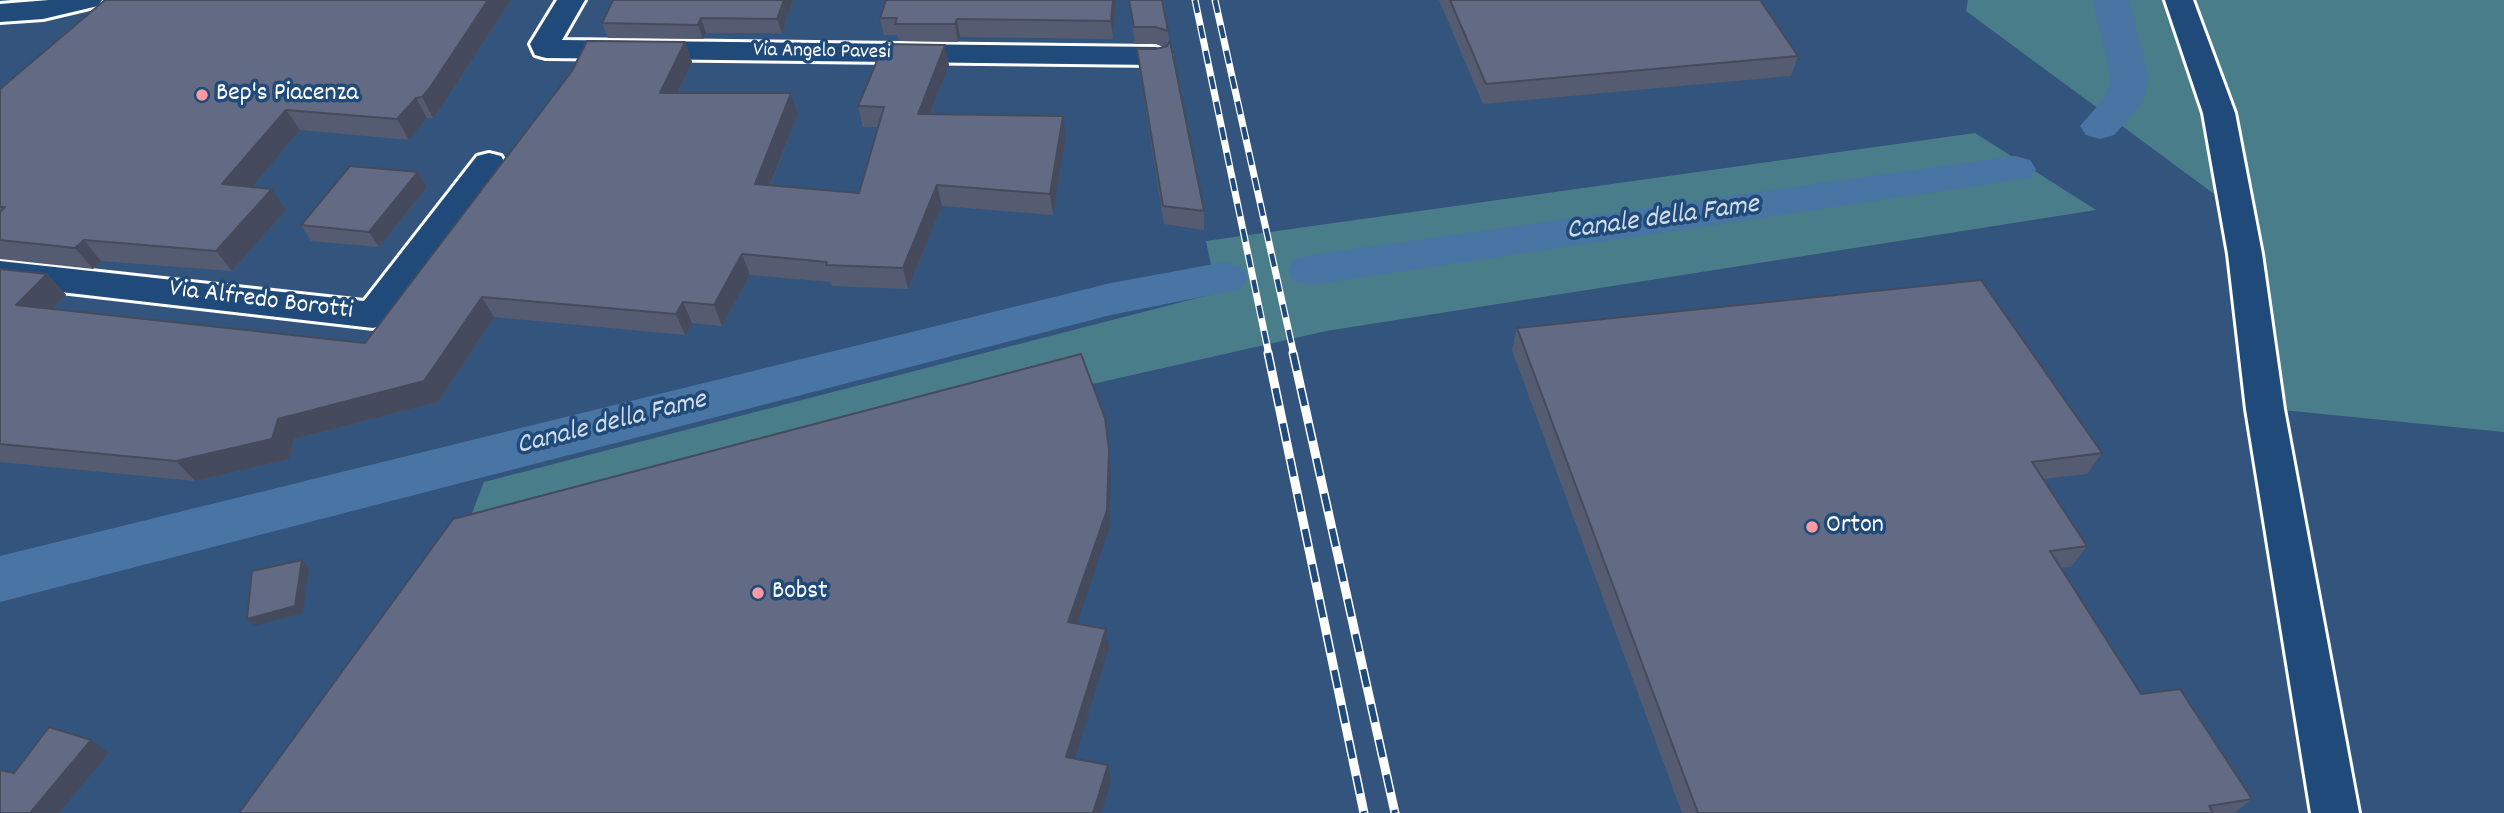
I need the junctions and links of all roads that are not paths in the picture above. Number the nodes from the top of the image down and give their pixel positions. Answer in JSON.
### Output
{"nodes":[{"id":1,"x":88,"y":0,"type":"edge"},
{"id":2,"x":571,"y":0,"type":"edge"},
{"id":3,"x":2179,"y":0,"type":"edge"},
{"id":4,"x":0,"y":13,"type":"edge"},
{"id":5,"x":1156,"y":56,"type":"edge"},
{"id":6,"x":489,"y":163,"type":"dead end"},
{"id":7,"x":0,"y":273,"type":"edge"},
{"id":8,"x":2335,"y":813,"type":"edge"}],
"edges":[{"from":1,"to":4,"type":"street"},
{"from":2,"to":5,"type":"street","name":"Via Angelo Pavesi"},
{"from":3,"to":8,"type":"street"},
{"from":6,"to":7,"type":"street","name":"Via Alfredo Borotti"}]}
